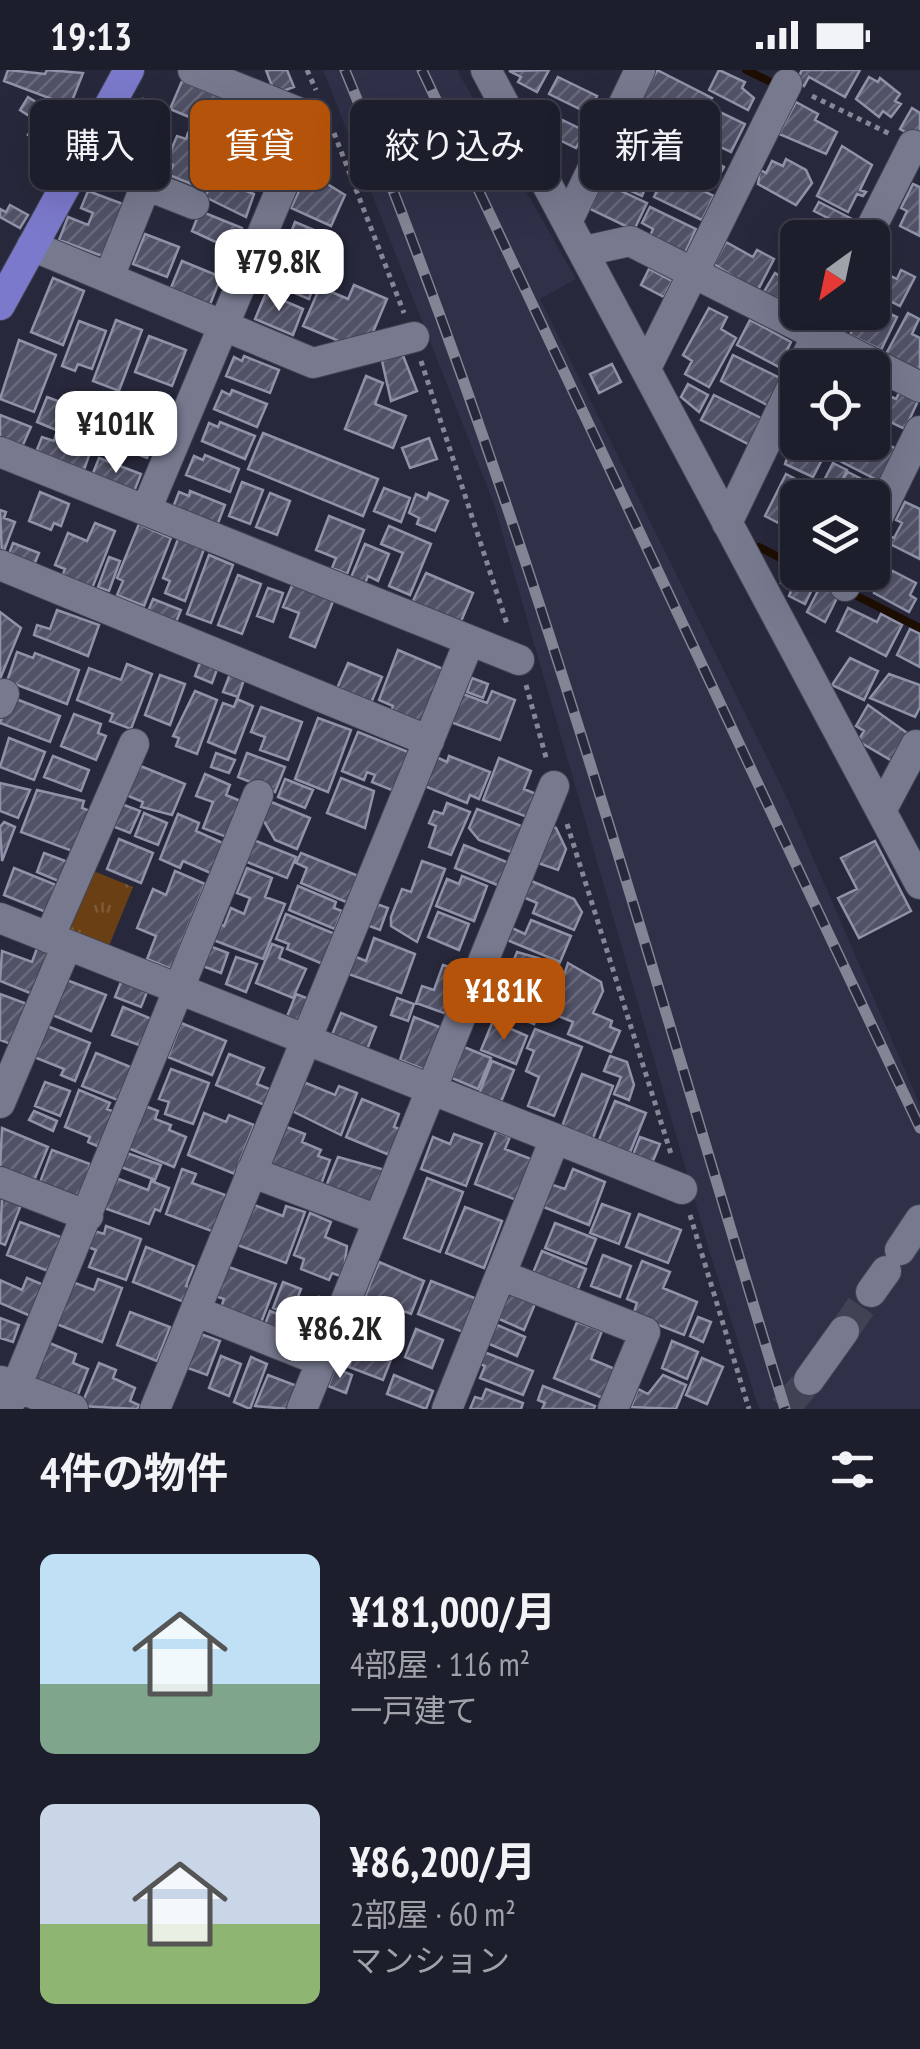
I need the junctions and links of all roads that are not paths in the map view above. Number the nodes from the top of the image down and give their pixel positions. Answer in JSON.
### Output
{"nodes":[{"id":1,"x":129,"y":70,"type":"edge"},
{"id":2,"x":193,"y":70,"type":"edge"},
{"id":3,"x":486,"y":70,"type":"edge"},
{"id":4,"x":640,"y":70,"type":"edge"},
{"id":5,"x":786,"y":84,"type":"road end"},
{"id":6,"x":912,"y":146,"type":"road end"},
{"id":7,"x":194,"y":204,"type":"dead end"},
{"id":8,"x":568,"y":220,"type":"junction"},
{"id":9,"x":875,"y":220,"type":"edge"},
{"id":10,"x":32,"y":246,"type":"junction"},
{"id":11,"x":586,"y":252,"type":"junction"},
{"id":12,"x":692,"y":272,"type":"junction"},
{"id":13,"x":109,"y":277,"type":"junction"},
{"id":14,"x":0,"y":305,"type":"edge"},
{"id":15,"x":780,"y":307,"type":"edge"},
{"id":16,"x":223,"y":323,"type":"junction"},
{"id":17,"x":831,"y":330,"type":"edge"},
{"id":18,"x":414,"y":338,"type":"road end"},
{"id":19,"x":648,"y":366,"type":"junction"},
{"id":20,"x":920,"y":386,"type":"edge"},
{"id":21,"x":780,"y":412,"type":"edge"},
{"id":22,"x":920,"y":431,"type":"edge"},
{"id":23,"x":0,"y":452,"type":"edge"},
{"id":24,"x":890,"y":492,"type":"edge"},
{"id":25,"x":146,"y":510,"type":"junction"},
{"id":26,"x":727,"y":522,"type":"junction"},
{"id":27,"x":0,"y":565,"type":"edge"},
{"id":28,"x":470,"y":642,"type":"junction"},
{"id":29,"x":519,"y":660,"type":"road end"},
{"id":30,"x":430,"y":741,"type":"junction"},
{"id":31,"x":919,"y":742,"type":"edge"},
{"id":32,"x":134,"y":744,"type":"dead end"},
{"id":33,"x":554,"y":786,"type":"road end"},
{"id":34,"x":258,"y":795,"type":"dead end"},
{"id":35,"x":882,"y":809,"type":"junction"},
{"id":36,"x":920,"y":884,"type":"edge"},
{"id":37,"x":0,"y":918,"type":"edge"},
{"id":38,"x":58,"y":941,"type":"junction"},
{"id":39,"x":178,"y":990,"type":"junction"},
{"id":40,"x":304,"y":1040,"type":"junction"},
{"id":41,"x":432,"y":1092,"type":"junction"},
{"id":42,"x":0,"y":1103,"type":"edge"},
{"id":43,"x":554,"y":1141,"type":"junction"},
{"id":44,"x":251,"y":1172,"type":"junction"},
{"id":45,"x":0,"y":1182,"type":"edge"},
{"id":46,"x":682,"y":1189,"type":"road end"},
{"id":47,"x":88,"y":1216,"type":"junction"},
{"id":48,"x":378,"y":1220,"type":"junction"},
{"id":49,"x":920,"y":1220,"type":"edge"},
{"id":50,"x":886,"y":1271,"type":"tunnel mouth"},
{"id":51,"x":501,"y":1274,"type":"junction"},
{"id":52,"x":194,"y":1312,"type":"junction"},
{"id":53,"x":844,"y":1331,"type":"tunnel mouth"},
{"id":54,"x":321,"y":1361,"type":"junction"},
{"id":55,"x":810,"y":1380,"type":"tunnel mouth"},
{"id":56,"x":8,"y":1392,"type":"edge"},
{"id":57,"x":73,"y":1409,"type":"edge"},
{"id":58,"x":155,"y":1409,"type":"edge"},
{"id":59,"x":302,"y":1409,"type":"edge"},
{"id":60,"x":447,"y":1409,"type":"edge"},
{"id":61,"x":613,"y":1409,"type":"edge"}],
"edges":[{"from":1,"to":10,"type":"main road"},
{"from":2,"to":16,"type":"street"},
{"from":3,"to":8,"type":"street"},
{"from":4,"to":8,"type":"street"},
{"from":5,"to":12,"type":"street"},
{"from":6,"to":9,"type":"street"},
{"from":7,"to":13,"type":"street"},
{"from":8,"to":11,"type":"street"},
{"from":10,"to":13,"type":"street"},
{"from":10,"to":14,"type":"main road"},
{"from":11,"to":12,"type":"street"},
{"from":11,"to":19,"type":"street"},
{"from":12,"to":15,"type":"street"},
{"from":12,"to":19,"type":"street"},
{"from":13,"to":16,"type":"street"},
{"from":16,"to":18,"type":"street"},
{"from":16,"to":25,"type":"street"},
{"from":17,"to":20,"type":"street"},
{"from":19,"to":26,"type":"street"},
{"from":21,"to":26,"type":"street"},
{"from":22,"to":24,"type":"street"},
{"from":23,"to":25,"type":"street"},
{"from":25,"to":28,"type":"street"},
{"from":26,"to":35,"type":"street"},
{"from":27,"to":30,"type":"street"},
{"from":28,"to":29,"type":"street"},
{"from":28,"to":30,"type":"street"},
{"from":30,"to":40,"type":"street"},
{"from":31,"to":35,"type":"street"},
{"from":32,"to":38,"type":"street"},
{"from":33,"to":41,"type":"street"},
{"from":34,"to":39,"type":"street"},
{"from":35,"to":36,"type":"street"},
{"from":37,"to":38,"type":"street"},
{"from":38,"to":39,"type":"street"},
{"from":38,"to":42,"type":"street"},
{"from":39,"to":40,"type":"street"},
{"from":39,"to":47,"type":"street"},
{"from":40,"to":41,"type":"street"},
{"from":40,"to":44,"type":"street"},
{"from":41,"to":43,"type":"street"},
{"from":41,"to":48,"type":"street"},
{"from":43,"to":46,"type":"street"},
{"from":43,"to":51,"type":"street"},
{"from":44,"to":48,"type":"street"},
{"from":44,"to":52,"type":"street"},
{"from":45,"to":47,"type":"street"},
{"from":47,"to":56,"type":"street"},
{"from":48,"to":54,"type":"street"},
{"from":49,"to":50,"type":"street"},
{"from":51,"to":60,"type":"street"},
{"from":51,"to":61,"type":"street"},
{"from":52,"to":54,"type":"street"},
{"from":52,"to":58,"type":"street"},
{"from":53,"to":55,"type":"street"},
{"from":54,"to":59,"type":"street"},
{"from":56,"to":57,"type":"street"}]}
